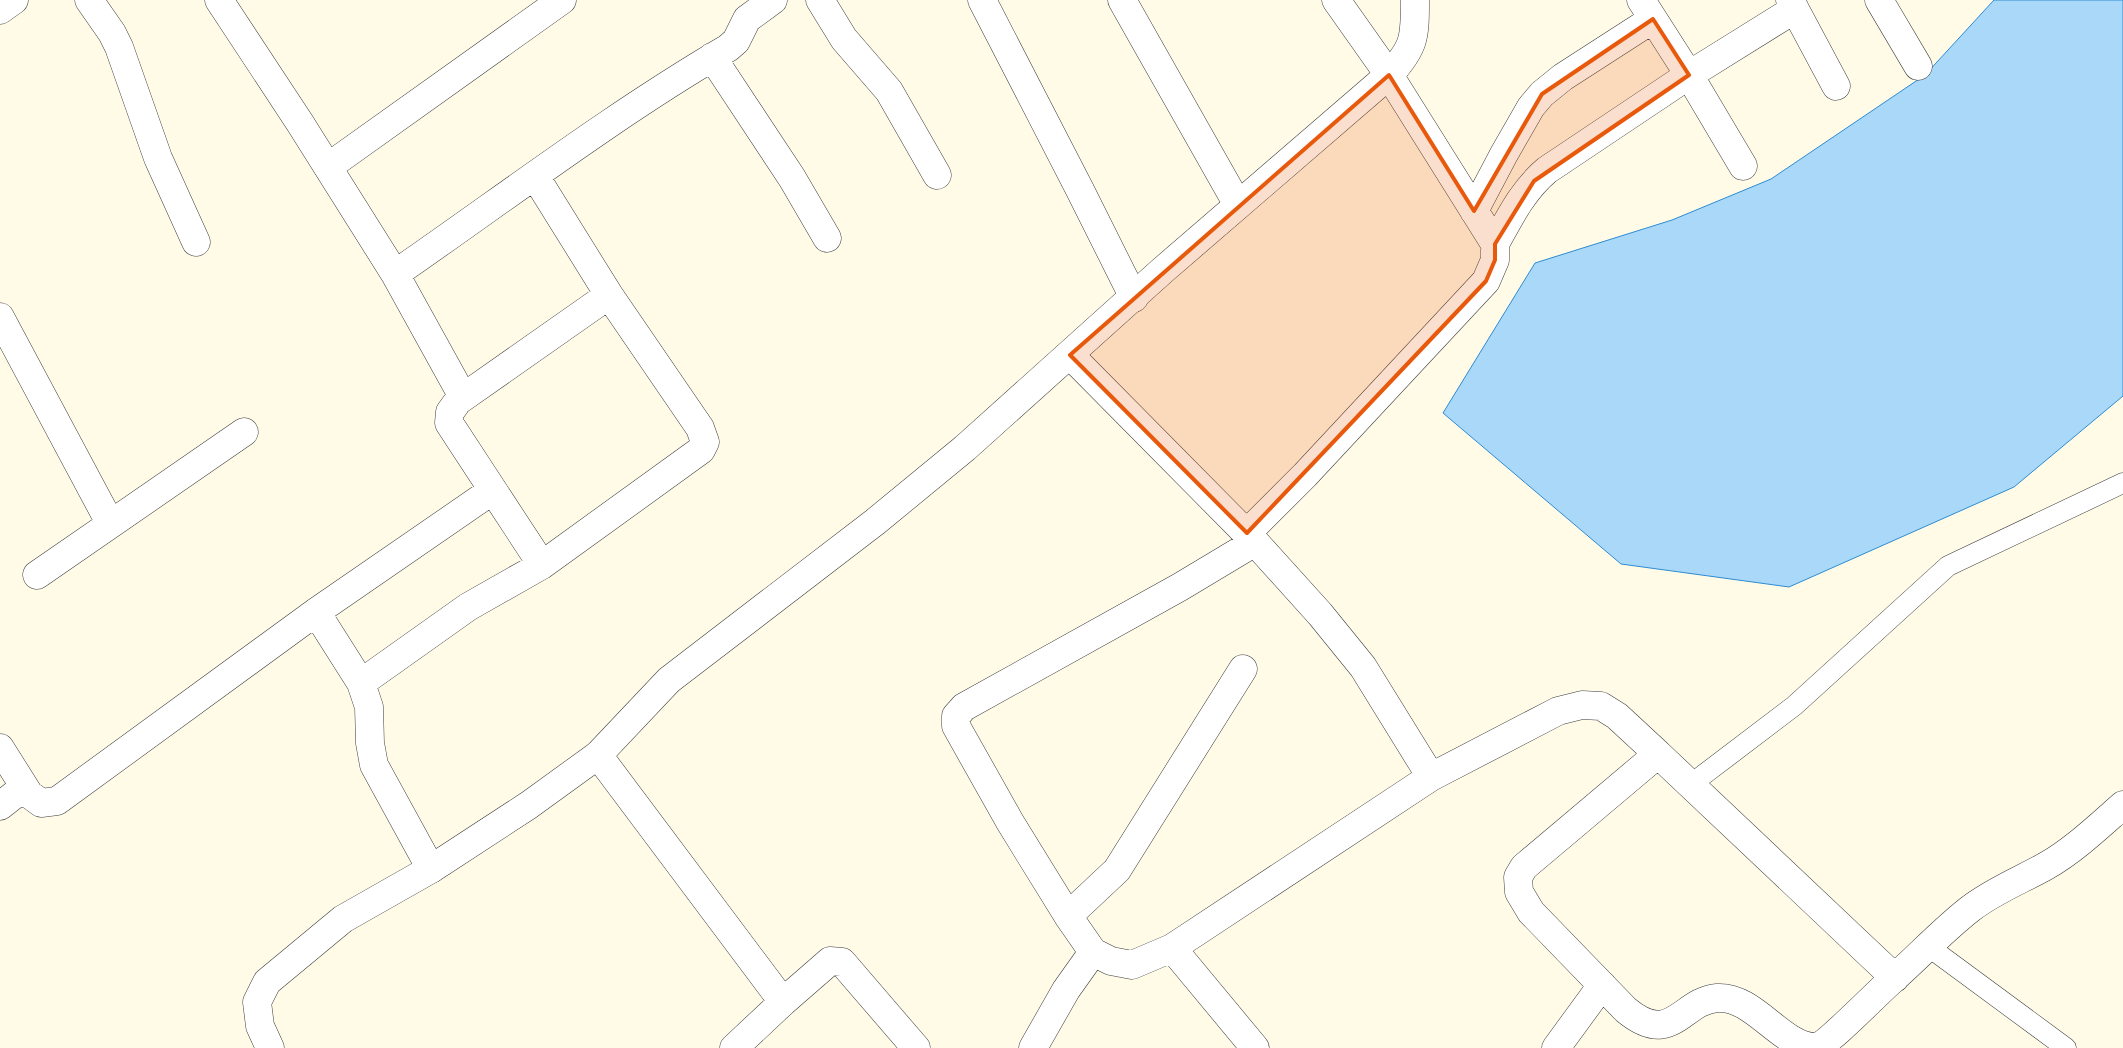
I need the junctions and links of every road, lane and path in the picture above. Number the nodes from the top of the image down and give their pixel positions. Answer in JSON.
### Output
{"nodes":[{"id":1,"x":14,"y":0,"type":"edge"},
{"id":2,"x":89,"y":0,"type":"edge"},
{"id":3,"x":219,"y":0,"type":"edge"},
{"id":4,"x":562,"y":0,"type":"edge"},
{"id":5,"x":773,"y":0,"type":"edge"},
{"id":6,"x":820,"y":0,"type":"edge"},
{"id":7,"x":982,"y":0,"type":"edge"},
{"id":8,"x":1122,"y":0,"type":"edge"},
{"id":9,"x":1336,"y":0,"type":"edge"},
{"id":10,"x":1879,"y":0,"type":"edge"},
{"id":11,"x":1415,"y":1,"type":"edge"},
{"id":12,"x":1792,"y":5,"type":"edge"},
{"id":13,"x":0,"y":10,"type":"edge"},
{"id":14,"x":1647,"y":10,"type":"edge"},
{"id":15,"x":712,"y":57,"type":"junction"},
{"id":16,"x":1918,"y":66,"type":"dead end"},
{"id":17,"x":1389,"y":75,"type":"junction"},
{"id":18,"x":1689,"y":75,"type":"junction"},
{"id":19,"x":1836,"y":86,"type":"dead end"},
{"id":20,"x":1743,"y":166,"type":"dead end"},
{"id":21,"x":328,"y":167,"type":"junction"},
{"id":22,"x":937,"y":175,"type":"dead end"},
{"id":23,"x":535,"y":176,"type":"junction"},
{"id":24,"x":1238,"y":205,"type":"junction"},
{"id":25,"x":1474,"y":211,"type":"junction"},
{"id":26,"x":827,"y":238,"type":"dead end"},
{"id":27,"x":196,"y":242,"type":"dead end"},
{"id":28,"x":1495,"y":244,"type":"junction"},
{"id":29,"x":395,"y":274,"type":"junction"},
{"id":30,"x":609,"y":295,"type":"junction"},
{"id":31,"x":1134,"y":298,"type":"junction"},
{"id":32,"x":0,"y":317,"type":"edge"},
{"id":33,"x":1070,"y":355,"type":"junction"},
{"id":34,"x":462,"y":398,"type":"junction"},
{"id":35,"x":244,"y":432,"type":"dead end"},
{"id":36,"x":2123,"y":483,"type":"edge"},
{"id":37,"x":493,"y":490,"type":"junction"},
{"id":38,"x":110,"y":523,"type":"junction"},
{"id":39,"x":1251,"y":538,"type":"junction"},
{"id":40,"x":542,"y":565,"type":"junction"},
{"id":41,"x":37,"y":575,"type":"dead end"},
{"id":42,"x":316,"y":612,"type":"junction"},
{"id":43,"x":1243,"y":668,"type":"dead end"},
{"id":44,"x":361,"y":683,"type":"junction"},
{"id":45,"x":0,"y":748,"type":"edge"},
{"id":46,"x":1658,"y":754,"type":"junction"},
{"id":47,"x":598,"y":755,"type":"junction"},
{"id":48,"x":1431,"y":777,"type":"junction"},
{"id":49,"x":1690,"y":785,"type":"junction"},
{"id":50,"x":28,"y":794,"type":"junction"},
{"id":51,"x":2123,"y":805,"type":"edge"},
{"id":52,"x":0,"y":806,"type":"edge"},
{"id":53,"x":431,"y":869,"type":"junction"},
{"id":54,"x":1068,"y":916,"type":"junction"},
{"id":55,"x":1929,"y":947,"type":"junction"},
{"id":56,"x":1172,"y":948,"type":"junction"},
{"id":57,"x":1093,"y":952,"type":"junction"},
{"id":58,"x":1895,"y":978,"type":"junction"},
{"id":59,"x":1602,"y":985,"type":"junction"},
{"id":60,"x":783,"y":1002,"type":"junction"},
{"id":61,"x":270,"y":1048,"type":"edge"},
{"id":62,"x":734,"y":1048,"type":"edge"},
{"id":63,"x":916,"y":1048,"type":"edge"},
{"id":64,"x":1033,"y":1048,"type":"edge"},
{"id":65,"x":1255,"y":1048,"type":"edge"},
{"id":66,"x":1556,"y":1048,"type":"edge"},
{"id":67,"x":2066,"y":1048,"type":"edge"}],
"edges":[{"from":1,"to":13,"type":"street"},
{"from":2,"to":27,"type":"street"},
{"from":3,"to":21,"type":"street"},
{"from":4,"to":21,"type":"street"},
{"from":5,"to":15,"type":"street"},
{"from":6,"to":22,"type":"street"},
{"from":7,"to":31,"type":"street"},
{"from":8,"to":24,"type":"street"},
{"from":9,"to":17,"type":"street"},
{"from":10,"to":16,"type":"street"},
{"from":11,"to":17,"type":"street"},
{"from":12,"to":18,"type":"street"},
{"from":12,"to":19,"type":"street"},
{"from":14,"to":18,"type":"street"},
{"from":14,"to":25,"type":"street"},
{"from":15,"to":23,"type":"street"},
{"from":15,"to":26,"type":"street"},
{"from":17,"to":24,"type":"street"},
{"from":17,"to":25,"type":"street"},
{"from":18,"to":20,"type":"street"},
{"from":18,"to":28,"type":"street"},
{"from":21,"to":29,"type":"street"},
{"from":23,"to":29,"type":"street"},
{"from":23,"to":30,"type":"street"},
{"from":24,"to":31,"type":"street"},
{"from":25,"to":28,"type":"street"},
{"from":28,"to":39,"type":"street"},
{"from":29,"to":34,"type":"street"},
{"from":30,"to":34,"type":"street"},
{"from":30,"to":40,"type":"street"},
{"from":31,"to":33,"type":"street"},
{"from":32,"to":38,"type":"street"},
{"from":33,"to":39,"type":"street"},
{"from":33,"to":47,"type":"street"},
{"from":34,"to":37,"type":"street"},
{"from":35,"to":38,"type":"street"},
{"from":36,"to":49,"type":"lane"},
{"from":37,"to":40,"type":"street"},
{"from":37,"to":42,"type":"street"},
{"from":38,"to":41,"type":"street"},
{"from":39,"to":48,"type":"street"},
{"from":39,"to":54,"type":"street"},
{"from":40,"to":44,"type":"street"},
{"from":42,"to":44,"type":"street"},
{"from":42,"to":50,"type":"street"},
{"from":43,"to":54,"type":"street"},
{"from":44,"to":53,"type":"street"},
{"from":45,"to":50,"type":"street"},
{"from":46,"to":48,"type":"street"},
{"from":46,"to":49,"type":"street"},
{"from":46,"to":59,"type":"street"},
{"from":47,"to":53,"type":"street"},
{"from":47,"to":60,"type":"street"},
{"from":48,"to":56,"type":"street"},
{"from":49,"to":58,"type":"street"},
{"from":50,"to":52,"type":"street"},
{"from":51,"to":55,"type":"street"},
{"from":53,"to":61,"type":"street"},
{"from":54,"to":57,"type":"street"},
{"from":55,"to":58,"type":"street"},
{"from":55,"to":67,"type":"lane"},
{"from":56,"to":57,"type":"street"},
{"from":56,"to":65,"type":"street"},
{"from":57,"to":64,"type":"street"},
{"from":58,"to":59,"type":"street"},
{"from":59,"to":66,"type":"street"},
{"from":60,"to":62,"type":"street"},
{"from":60,"to":63,"type":"street"}]}
